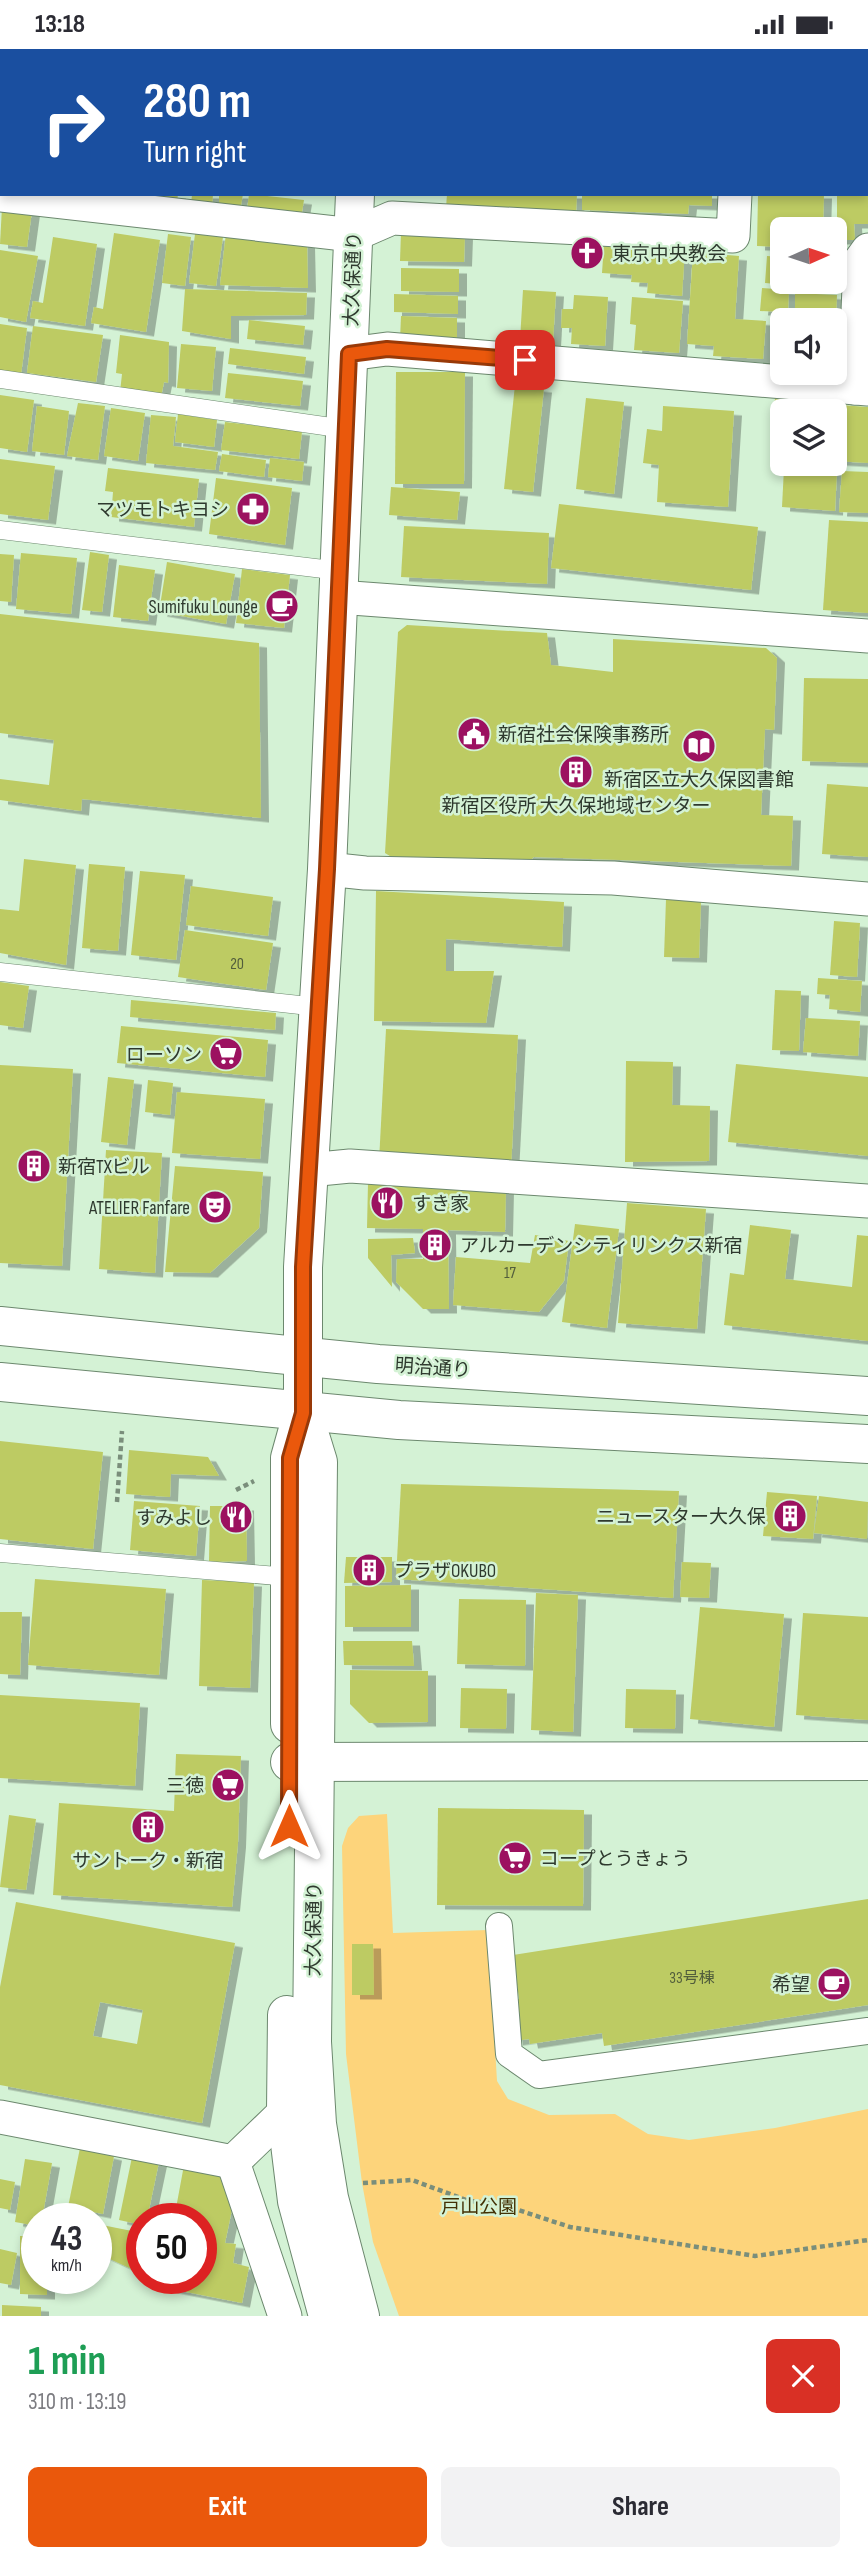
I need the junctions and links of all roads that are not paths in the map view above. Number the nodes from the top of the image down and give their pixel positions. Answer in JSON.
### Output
{"nodes":[{"id":1,"x":9,"y":196,"type":"edge"},
{"id":2,"x":355,"y":196,"type":"edge"},
{"id":3,"x":735,"y":196,"type":"edge"},
{"id":4,"x":353,"y":235,"type":"junction"},
{"id":5,"x":868,"y":250,"type":"edge"},
{"id":6,"x":349,"y":354,"type":"junction"},
{"id":7,"x":0,"y":379,"type":"edge"},
{"id":8,"x":861,"y":388,"type":"edge"},
{"id":9,"x":345,"y":429,"type":"junction"},
{"id":10,"x":0,"y":530,"type":"edge"},
{"id":11,"x":339,"y":584,"type":"junction"},
{"id":12,"x":868,"y":636,"type":"edge"},
{"id":13,"x":327,"y":869,"type":"junction"},
{"id":14,"x":868,"y":899,"type":"edge"},
{"id":15,"x":0,"y":972,"type":"edge"},
{"id":16,"x":318,"y":1007,"type":"junction"},
{"id":17,"x":309,"y":1170,"type":"junction"},
{"id":18,"x":868,"y":1201,"type":"edge"},
{"id":19,"x":0,"y":1326,"type":"edge"},
{"id":20,"x":301,"y":1357,"type":"junction"},
{"id":21,"x":0,"y":1382,"type":"edge"},
{"id":22,"x":868,"y":1396,"type":"edge"},
{"id":23,"x":303,"y":1413,"type":"junction"},
{"id":24,"x":868,"y":1444,"type":"edge"},
{"id":25,"x":0,"y":1553,"type":"edge"},
{"id":26,"x":289,"y":1577,"type":"junction"},
{"id":27,"x":303,"y":1761,"type":"junction"},
{"id":28,"x":868,"y":1761,"type":"edge"},
{"id":29,"x":499,"y":1926,"type":"dead end"},
{"id":30,"x":868,"y":2031,"type":"edge"},
{"id":31,"x":286,"y":2112,"type":"junction"},
{"id":32,"x":0,"y":2117,"type":"edge"},
{"id":33,"x":233,"y":2162,"type":"junction"},
{"id":34,"x":285,"y":2316,"type":"edge"},
{"id":35,"x":328,"y":2316,"type":"edge"},
{"id":36,"x":360,"y":2316,"type":"edge"}],
"edges":[{"from":1,"to":4,"type":"street"},
{"from":2,"to":4,"type":"main road","name":"大久保通り"},
{"from":3,"to":4,"type":"street"},
{"from":4,"to":6,"type":"main road","name":"大久保通り"},
{"from":5,"to":8,"type":"street"},
{"from":6,"to":8,"type":"street"},
{"from":6,"to":9,"type":"main road","name":"大久保通り"},
{"from":7,"to":9,"type":"lane"},
{"from":9,"to":11,"type":"main road","name":"大久保通り"},
{"from":10,"to":11,"type":"lane"},
{"from":11,"to":12,"type":"street"},
{"from":11,"to":13,"type":"main road","name":"大久保通り"},
{"from":13,"to":14,"type":"street"},
{"from":13,"to":16,"type":"main road","name":"大久保通り"},
{"from":15,"to":16,"type":"lane"},
{"from":16,"to":17,"type":"main road","name":"大久保通り"},
{"from":17,"to":18,"type":"street"},
{"from":17,"to":20,"type":"main road","name":"大久保通り"},
{"from":19,"to":20,"type":"main road","name":"明治通り"},
{"from":20,"to":22,"type":"main road","name":"明治通り"},
{"from":20,"to":23,"type":"main road","name":"大久保通り"},
{"from":21,"to":23,"type":"main road"},
{"from":23,"to":24,"type":"main road"},
{"from":23,"to":26,"type":"main road","name":"大久保通り"},
{"from":23,"to":27,"type":"main road","name":"大久保通り"},
{"from":25,"to":26,"type":"lane"},
{"from":26,"to":27,"type":"main road","name":"大久保通り"},
{"from":27,"to":28,"type":"main road"},
{"from":27,"to":31,"type":"main road","name":"大久保通り"},
{"from":27,"to":36,"type":"main road","name":"大久保通り"},
{"from":29,"to":30,"type":"street"},
{"from":31,"to":33,"type":"street"},
{"from":31,"to":35,"type":"main road","name":"大久保通り"},
{"from":32,"to":33,"type":"street"},
{"from":33,"to":34,"type":"street"}]}
